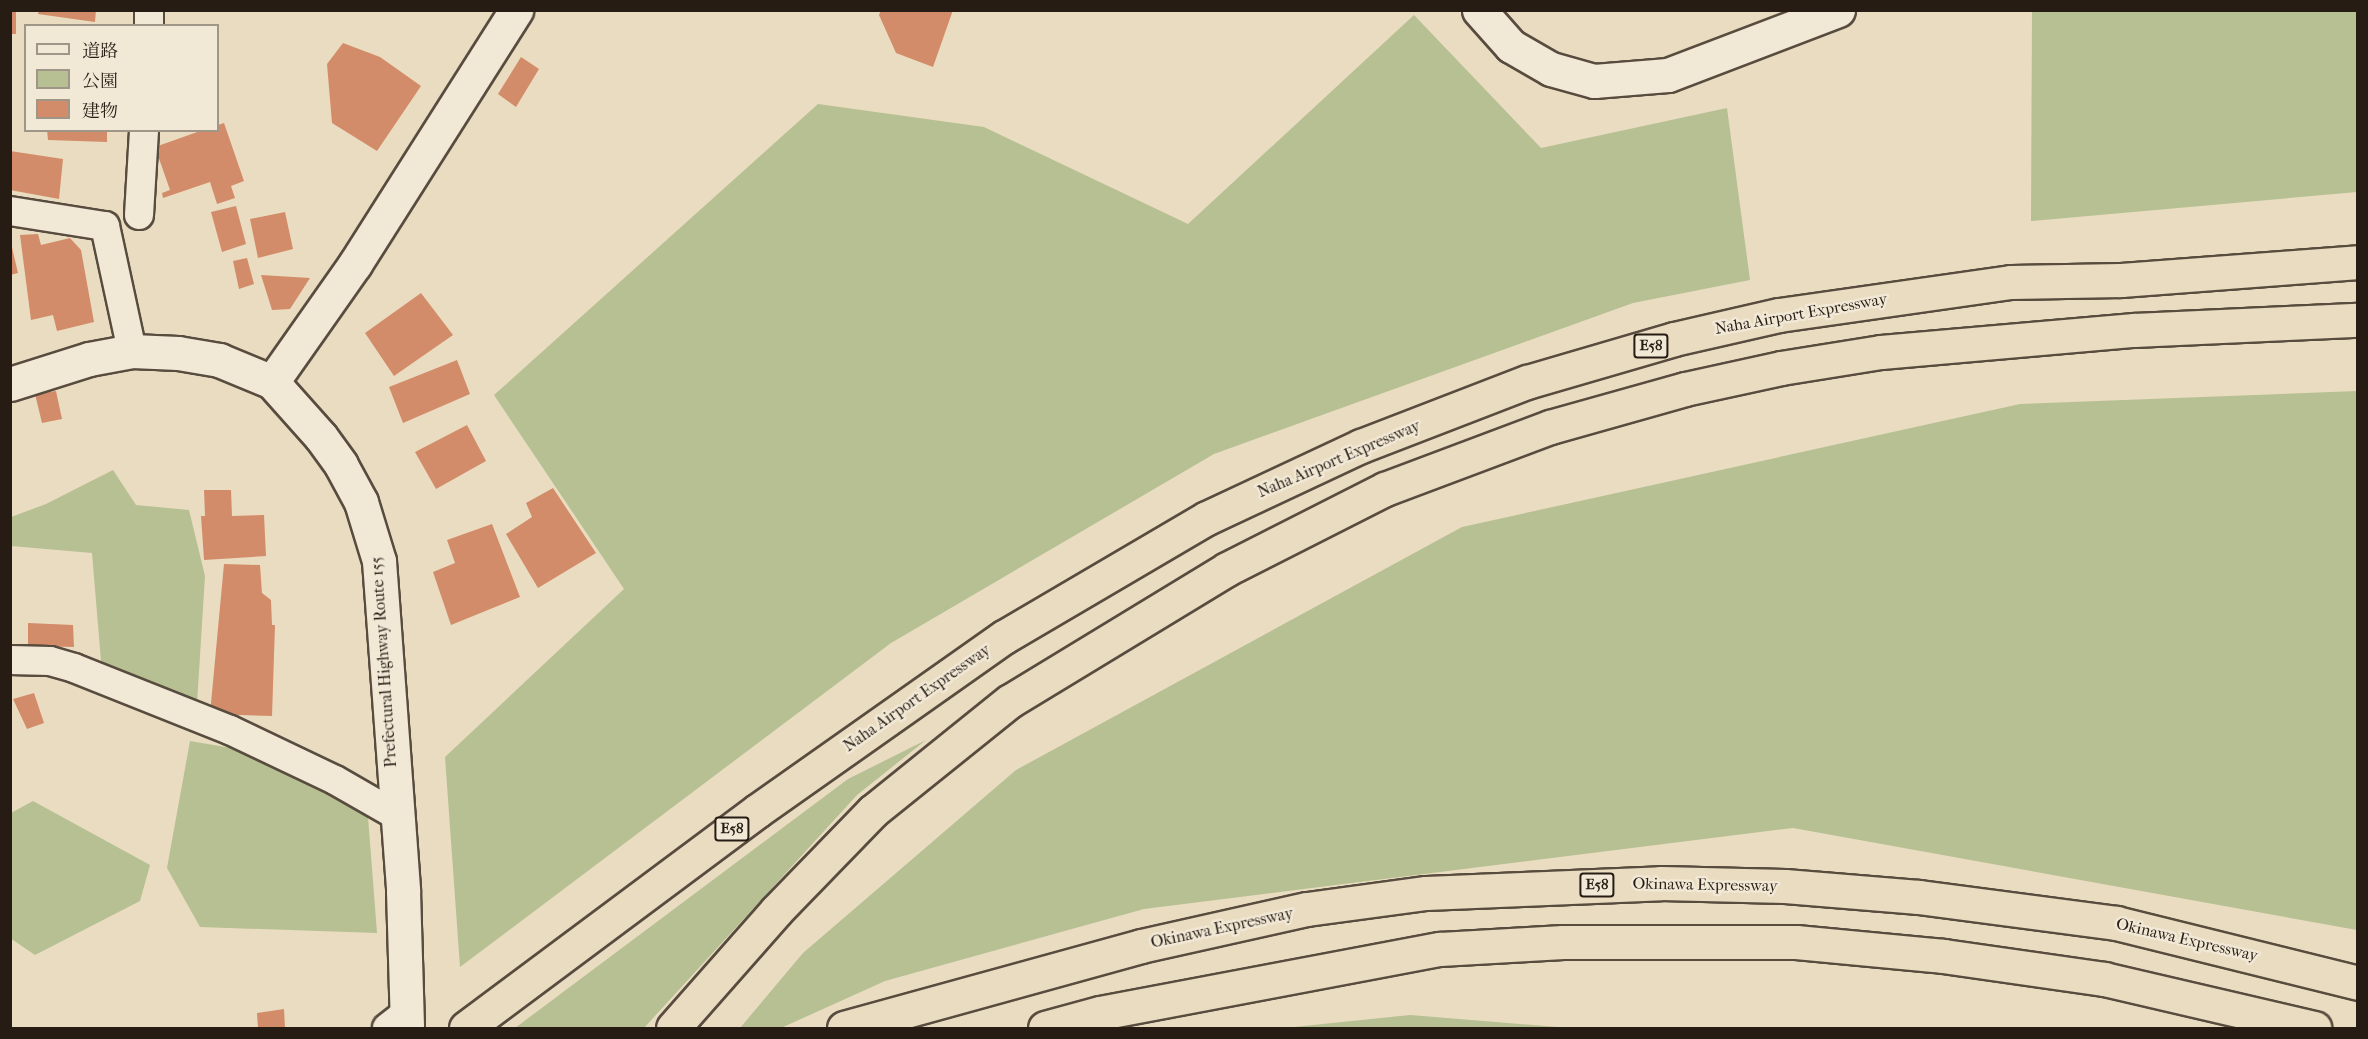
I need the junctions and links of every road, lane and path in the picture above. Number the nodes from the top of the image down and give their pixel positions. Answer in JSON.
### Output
{"nodes":[{"id":1,"x":516,"y":10,"type":"edge"},
{"id":2,"x":1479,"y":10,"type":"edge"},
{"id":3,"x":1838,"y":10,"type":"edge"},
{"id":4,"x":144,"y":132,"type":"edge"},
{"id":5,"x":10,"y":211,"type":"edge"},
{"id":6,"x":139,"y":215,"type":"dead end"},
{"id":7,"x":2358,"y":262,"type":"edge"},
{"id":8,"x":2358,"y":320,"type":"edge"},
{"id":9,"x":132,"y":351,"type":"junction"},
{"id":10,"x":272,"y":382,"type":"junction"},
{"id":11,"x":10,"y":384,"type":"edge"},
{"id":12,"x":10,"y":660,"type":"edge"},
{"id":13,"x":396,"y":815,"type":"junction"},
{"id":14,"x":2358,"y":983,"type":"edge"},
{"id":15,"x":400,"y":1023,"type":"edge"},
{"id":16,"x":466,"y":1029,"type":"edge"},
{"id":17,"x":673,"y":1029,"type":"edge"},
{"id":18,"x":844,"y":1029,"type":"edge"},
{"id":19,"x":1046,"y":1029,"type":"edge"},
{"id":20,"x":2314,"y":1029,"type":"edge"}],
"edges":[{"from":1,"to":10,"type":"main road"},
{"from":2,"to":3,"type":"main road"},
{"from":4,"to":6,"type":"street"},
{"from":5,"to":9,"type":"street"},
{"from":7,"to":16,"type":"highway","name":"Naha Airport Expressway","number":"E58"},
{"from":8,"to":17,"type":"highway"},
{"from":9,"to":10,"type":"main road","name":"Prefectural Highway Route 155"},
{"from":9,"to":11,"type":"main road","name":"Prefectural Highway Route 155"},
{"from":10,"to":13,"type":"main road","name":"Prefectural Highway Route 155"},
{"from":12,"to":13,"type":"street"},
{"from":13,"to":15,"type":"main road","name":"Prefectural Highway Route 155"},
{"from":14,"to":18,"type":"highway","name":"Okinawa Expressway","number":"E58"},
{"from":19,"to":20,"type":"highway"}]}
